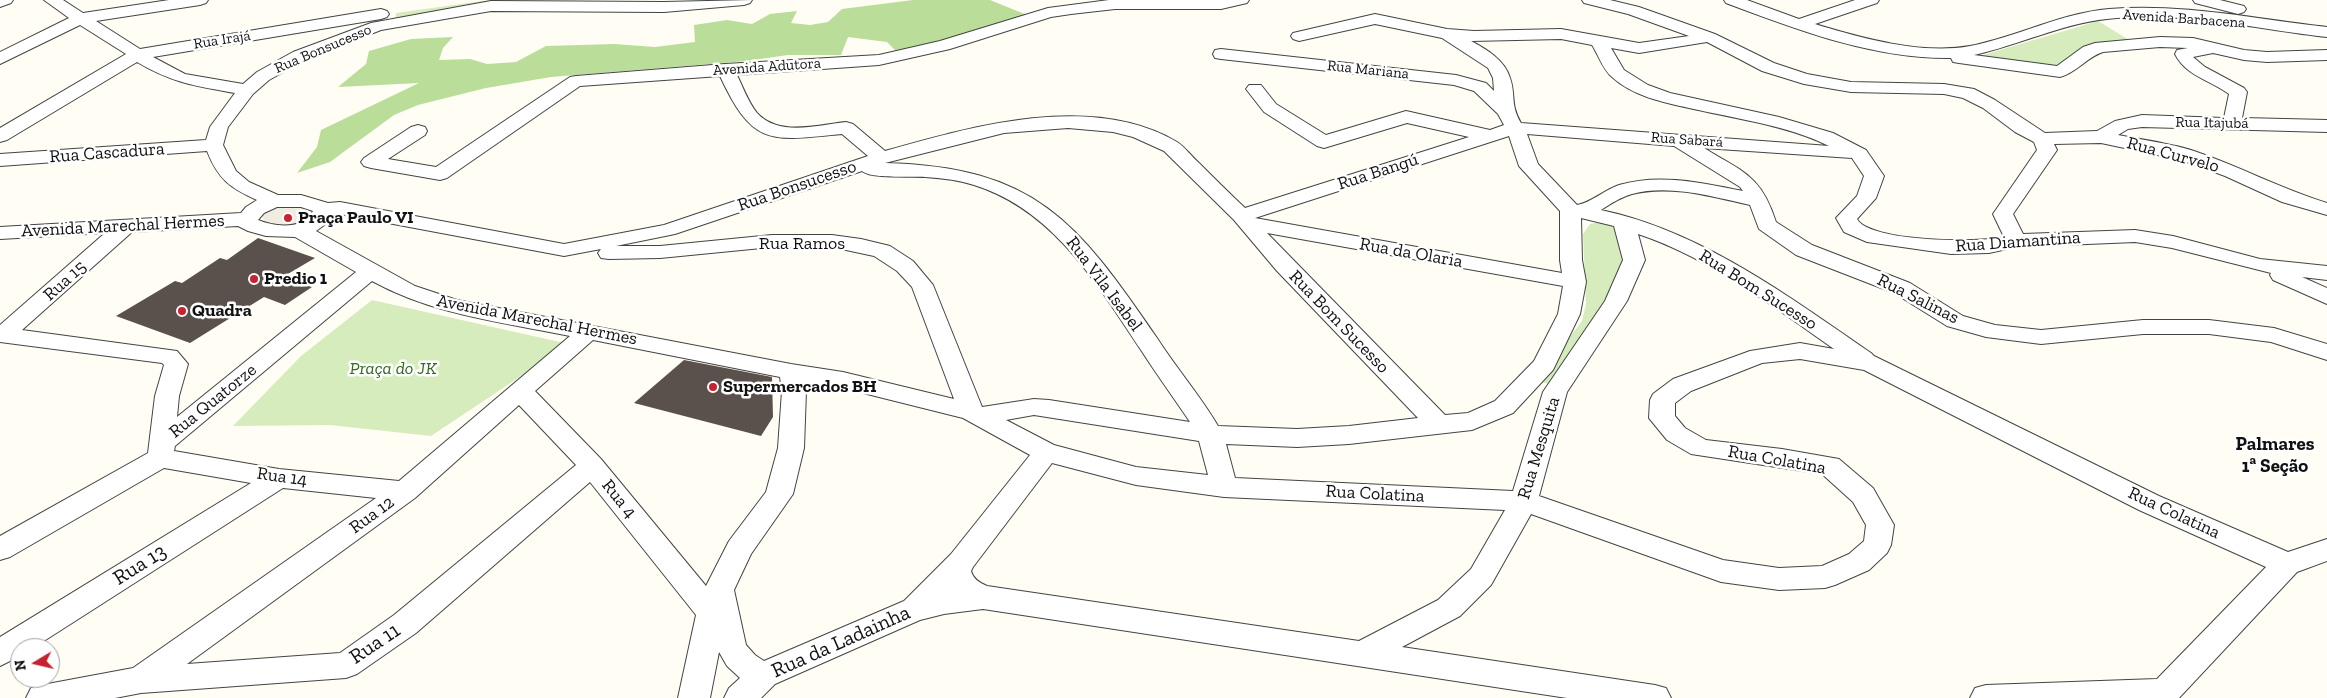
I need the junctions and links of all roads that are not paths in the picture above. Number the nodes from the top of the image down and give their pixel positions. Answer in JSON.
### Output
{"nodes":[{"id":1,"x":5,"y":0,"type":"edge"},
{"id":2,"x":52,"y":0,"type":"edge"},
{"id":3,"x":200,"y":0,"type":"edge"},
{"id":4,"x":464,"y":0,"type":"edge"},
{"id":5,"x":544,"y":0,"type":"edge"},
{"id":6,"x":744,"y":0,"type":"edge"},
{"id":7,"x":1031,"y":0,"type":"edge"},
{"id":8,"x":1241,"y":0,"type":"edge"},
{"id":9,"x":1590,"y":0,"type":"edge"},
{"id":10,"x":1732,"y":0,"type":"edge"},
{"id":11,"x":1871,"y":0,"type":"edge"},
{"id":12,"x":2120,"y":0,"type":"edge"},
{"id":13,"x":2201,"y":0,"type":"edge"},
{"id":14,"x":0,"y":2,"type":"edge"},
{"id":15,"x":637,"y":3,"type":"edge"},
{"id":16,"x":574,"y":5,"type":"junction"},
{"id":17,"x":1048,"y":13,"type":"junction"},
{"id":18,"x":377,"y":14,"type":"edge"},
{"id":19,"x":82,"y":18,"type":"junction"},
{"id":20,"x":2202,"y":18,"type":"junction"},
{"id":21,"x":1798,"y":24,"type":"junction"},
{"id":22,"x":2325,"y":33,"type":"edge"},
{"id":23,"x":1447,"y":34,"type":"junction"},
{"id":24,"x":1299,"y":36,"type":"dead end"},
{"id":25,"x":1710,"y":37,"type":"junction"},
{"id":26,"x":1599,"y":42,"type":"junction"},
{"id":27,"x":2214,"y":48,"type":"junction"},
{"id":28,"x":1941,"y":53,"type":"junction"},
{"id":29,"x":138,"y":54,"type":"junction"},
{"id":30,"x":1221,"y":54,"type":"dead end"},
{"id":31,"x":2327,"y":56,"type":"edge"},
{"id":32,"x":0,"y":59,"type":"edge"},
{"id":33,"x":725,"y":69,"type":"junction"},
{"id":34,"x":1255,"y":88,"type":"dead end"},
{"id":35,"x":247,"y":90,"type":"junction"},
{"id":36,"x":1510,"y":120,"type":"junction"},
{"id":37,"x":2232,"y":124,"type":"junction"},
{"id":38,"x":2327,"y":126,"type":"edge"},
{"id":39,"x":418,"y":131,"type":"dead end"},
{"id":40,"x":1490,"y":135,"type":"junction"},
{"id":41,"x":0,"y":136,"type":"edge"},
{"id":42,"x":2100,"y":137,"type":"junction"},
{"id":43,"x":1676,"y":139,"type":"junction"},
{"id":44,"x":2042,"y":139,"type":"junction"},
{"id":45,"x":214,"y":145,"type":"junction"},
{"id":46,"x":1859,"y":154,"type":"junction"},
{"id":47,"x":882,"y":158,"type":"junction"},
{"id":48,"x":0,"y":160,"type":"edge"},
{"id":49,"x":849,"y":169,"type":"junction"},
{"id":50,"x":276,"y":201,"type":"junction"},
{"id":51,"x":1758,"y":201,"type":"junction"},
{"id":52,"x":324,"y":208,"type":"junction"},
{"id":53,"x":2327,"y":209,"type":"edge"},
{"id":54,"x":1576,"y":211,"type":"junction"},
{"id":55,"x":246,"y":220,"type":"junction"},
{"id":56,"x":1244,"y":220,"type":"junction"},
{"id":57,"x":1622,"y":221,"type":"junction"},
{"id":58,"x":126,"y":226,"type":"junction"},
{"id":59,"x":298,"y":230,"type":"junction"},
{"id":60,"x":0,"y":233,"type":"edge"},
{"id":61,"x":2016,"y":241,"type":"junction"},
{"id":62,"x":564,"y":250,"type":"junction"},
{"id":63,"x":2259,"y":264,"type":"junction"},
{"id":64,"x":372,"y":270,"type":"junction"},
{"id":65,"x":2327,"y":273,"type":"edge"},
{"id":66,"x":1575,"y":282,"type":"junction"},
{"id":67,"x":2327,"y":297,"type":"edge"},
{"id":68,"x":589,"y":332,"type":"junction"},
{"id":69,"x":2,"y":335,"type":"edge"},
{"id":70,"x":2327,"y":352,"type":"edge"},
{"id":71,"x":1870,"y":363,"type":"junction"},
{"id":72,"x":791,"y":372,"type":"junction"},
{"id":73,"x":844,"y":380,"type":"junction"},
{"id":74,"x":520,"y":391,"type":"junction"},
{"id":75,"x":792,"y":412,"type":"junction"},
{"id":76,"x":975,"y":414,"type":"junction"},
{"id":77,"x":1439,"y":425,"type":"junction"},
{"id":78,"x":1210,"y":434,"type":"junction"},
{"id":79,"x":161,"y":451,"type":"junction"},
{"id":80,"x":1046,"y":452,"type":"junction"},
{"id":81,"x":592,"y":466,"type":"junction"},
{"id":82,"x":279,"y":478,"type":"junction"},
{"id":83,"x":1224,"y":486,"type":"junction"},
{"id":84,"x":405,"y":491,"type":"junction"},
{"id":85,"x":1524,"y":501,"type":"junction"},
{"id":86,"x":0,"y":549,"type":"edge"},
{"id":87,"x":2327,"y":550,"type":"edge"},
{"id":88,"x":961,"y":562,"type":"junction"},
{"id":89,"x":2287,"y":564,"type":"junction"},
{"id":90,"x":983,"y":597,"type":"junction"},
{"id":91,"x":715,"y":601,"type":"junction"},
{"id":92,"x":915,"y":609,"type":"junction"},
{"id":93,"x":0,"y":652,"type":"edge"},
{"id":94,"x":1364,"y":653,"type":"junction"},
{"id":95,"x":764,"y":675,"type":"junction"},
{"id":96,"x":141,"y":680,"type":"junction"},
{"id":97,"x":2161,"y":695,"type":"edge"},
{"id":98,"x":42,"y":698,"type":"edge"},
{"id":99,"x":694,"y":698,"type":"edge"},
{"id":100,"x":740,"y":698,"type":"edge"},
{"id":101,"x":1655,"y":698,"type":"edge"},
{"id":102,"x":1986,"y":698,"type":"edge"}],
"edges":[{"from":1,"to":14,"type":"street"},
{"from":2,"to":19,"type":"street"},
{"from":3,"to":19,"type":"street"},
{"from":4,"to":18,"type":"street","name":"Rua Irajá"},
{"from":5,"to":16,"type":"street"},
{"from":6,"to":15,"type":"street"},
{"from":7,"to":17,"type":"street"},
{"from":8,"to":17,"type":"street","name":"Avenida Adutora"},
{"from":9,"to":25,"type":"street"},
{"from":10,"to":21,"type":"street","name":"Avenida Barbacena"},
{"from":11,"to":21,"type":"street"},
{"from":12,"to":20,"type":"street"},
{"from":13,"to":22,"type":"street"},
{"from":15,"to":16,"type":"street"},
{"from":16,"to":18,"type":"street"},
{"from":17,"to":33,"type":"street","name":"Avenida Adutora"},
{"from":18,"to":29,"type":"street","name":"Rua Irajá"},
{"from":18,"to":35,"type":"street","name":"Rua Bonsucesso"},
{"from":19,"to":29,"type":"street"},
{"from":19,"to":32,"type":"street"},
{"from":20,"to":22,"type":"street","name":"Avenida Barbacena"},
{"from":20,"to":28,"type":"street","name":"Avenida Barbacena"},
{"from":21,"to":28,"type":"street","name":"Avenida Barbacena"},
{"from":23,"to":24,"type":"street"},
{"from":23,"to":26,"type":"street"},
{"from":23,"to":36,"type":"street"},
{"from":25,"to":26,"type":"street"},
{"from":25,"to":44,"type":"street"},
{"from":26,"to":46,"type":"street","name":"Rua Diamantina"},
{"from":27,"to":28,"type":"street"},
{"from":27,"to":31,"type":"street"},
{"from":27,"to":37,"type":"street"},
{"from":29,"to":35,"type":"street"},
{"from":29,"to":41,"type":"street","name":"Rua Irajá"},
{"from":30,"to":36,"type":"street","name":"Rua Mariana"},
{"from":33,"to":39,"type":"street","name":"Avenida Adutora"},
{"from":33,"to":47,"type":"street"},
{"from":34,"to":40,"type":"street"},
{"from":35,"to":45,"type":"street","name":"Rua Bonsucesso"},
{"from":36,"to":40,"type":"street","name":"Rua Bangú"},
{"from":36,"to":43,"type":"street","name":"Rua Sabará"},
{"from":36,"to":54,"type":"street"},
{"from":37,"to":38,"type":"street","name":"Rua Itajubá"},
{"from":37,"to":42,"type":"street","name":"Rua Itajubá"},
{"from":40,"to":56,"type":"street","name":"Rua Bangú"},
{"from":42,"to":44,"type":"street","name":"Rua Curvelo"},
{"from":42,"to":53,"type":"street","name":"Rua Curvelo"},
{"from":43,"to":46,"type":"street","name":"Rua Sabará"},
{"from":43,"to":51,"type":"street","name":"Rua Salinas"},
{"from":44,"to":61,"type":"street"},
{"from":45,"to":48,"type":"street","name":"Rua Cascadura"},
{"from":45,"to":50,"type":"street"},
{"from":46,"to":61,"type":"street","name":"Rua Diamantina"},
{"from":47,"to":49,"type":"street","name":"Rua Bonsucesso"},
{"from":47,"to":56,"type":"street","name":"Rua Bonsucesso"},
{"from":49,"to":62,"type":"street","name":"Rua Bonsucesso"},
{"from":49,"to":78,"type":"street","name":"Rua Vila Isabel"},
{"from":50,"to":52,"type":"street","name":"Rua Bonsucesso"},
{"from":50,"to":55,"type":"street"},
{"from":51,"to":54,"type":"street"},
{"from":51,"to":70,"type":"street","name":"Rua Salinas"},
{"from":52,"to":59,"type":"street"},
{"from":52,"to":62,"type":"street","name":"Rua Bonsucesso"},
{"from":54,"to":57,"type":"street","name":"Rua Bom Sucesso"},
{"from":54,"to":66,"type":"street"},
{"from":55,"to":58,"type":"street","name":"Avenida Marechal Hermes"},
{"from":55,"to":59,"type":"street"},
{"from":56,"to":66,"type":"street","name":"Rua da Olaria"},
{"from":56,"to":77,"type":"street","name":"Rua Bom Sucesso"},
{"from":57,"to":71,"type":"street","name":"Rua Bom Sucesso"},
{"from":57,"to":85,"type":"street","name":"Rua Mesquita"},
{"from":58,"to":60,"type":"street","name":"Avenida Marechal Hermes"},
{"from":58,"to":69,"type":"street","name":"Rua 15"},
{"from":59,"to":64,"type":"street","name":"Avenida Marechal Hermes"},
{"from":61,"to":63,"type":"street","name":"Rua Diamantina"},
{"from":62,"to":76,"type":"street","name":"Rua Ramos"},
{"from":63,"to":65,"type":"street","name":"Rua Diamantina"},
{"from":63,"to":67,"type":"street"},
{"from":64,"to":68,"type":"street","name":"Avenida Marechal Hermes"},
{"from":64,"to":79,"type":"street","name":"Rua Quatorze"},
{"from":66,"to":77,"type":"street"},
{"from":68,"to":72,"type":"street","name":"Avenida Marechal Hermes"},
{"from":68,"to":74,"type":"street","name":"Rua 12"},
{"from":69,"to":79,"type":"street"},
{"from":71,"to":85,"type":"street","name":"Rua Colatina"},
{"from":71,"to":89,"type":"street","name":"Rua Colatina"},
{"from":72,"to":73,"type":"street","name":"Avenida Marechal Hermes"},
{"from":72,"to":75,"type":"street"},
{"from":73,"to":75,"type":"street"},
{"from":73,"to":76,"type":"street","name":"Avenida Marechal Hermes"},
{"from":74,"to":81,"type":"street","name":"Rua 4"},
{"from":74,"to":84,"type":"street","name":"Rua 12"},
{"from":75,"to":91,"type":"street"},
{"from":76,"to":78,"type":"street"},
{"from":76,"to":80,"type":"street","name":"Rua Colatina"},
{"from":77,"to":78,"type":"street"},
{"from":78,"to":83,"type":"street","name":"Rua Vila Isabel"},
{"from":79,"to":82,"type":"street","name":"Rua 14"},
{"from":79,"to":86,"type":"street","name":"Rua Quatorze"},
{"from":80,"to":83,"type":"street","name":"Rua Colatina"},
{"from":80,"to":88,"type":"street","name":"Rua da Ladainha"},
{"from":81,"to":91,"type":"street","name":"Rua 4"},
{"from":81,"to":96,"type":"street","name":"Rua 11"},
{"from":82,"to":84,"type":"street","name":"Rua 14"},
{"from":82,"to":93,"type":"street","name":"Rua 13"},
{"from":83,"to":85,"type":"street","name":"Rua Colatina"},
{"from":84,"to":96,"type":"street","name":"Rua 12"},
{"from":85,"to":94,"type":"street","name":"Rua Mesquita"},
{"from":87,"to":89,"type":"street"},
{"from":88,"to":90,"type":"street"},
{"from":88,"to":92,"type":"street","name":"Rua da Ladainha"},
{"from":89,"to":97,"type":"street"},
{"from":90,"to":92,"type":"street"},
{"from":90,"to":94,"type":"street"},
{"from":91,"to":95,"type":"street"},
{"from":91,"to":99,"type":"street"},
{"from":92,"to":95,"type":"street","name":"Rua da Ladainha"},
{"from":94,"to":101,"type":"street"},
{"from":95,"to":100,"type":"street","name":"Rua da Ladainha"},
{"from":96,"to":98,"type":"street","name":"Rua 11"},
{"from":97,"to":102,"type":"street"}]}
